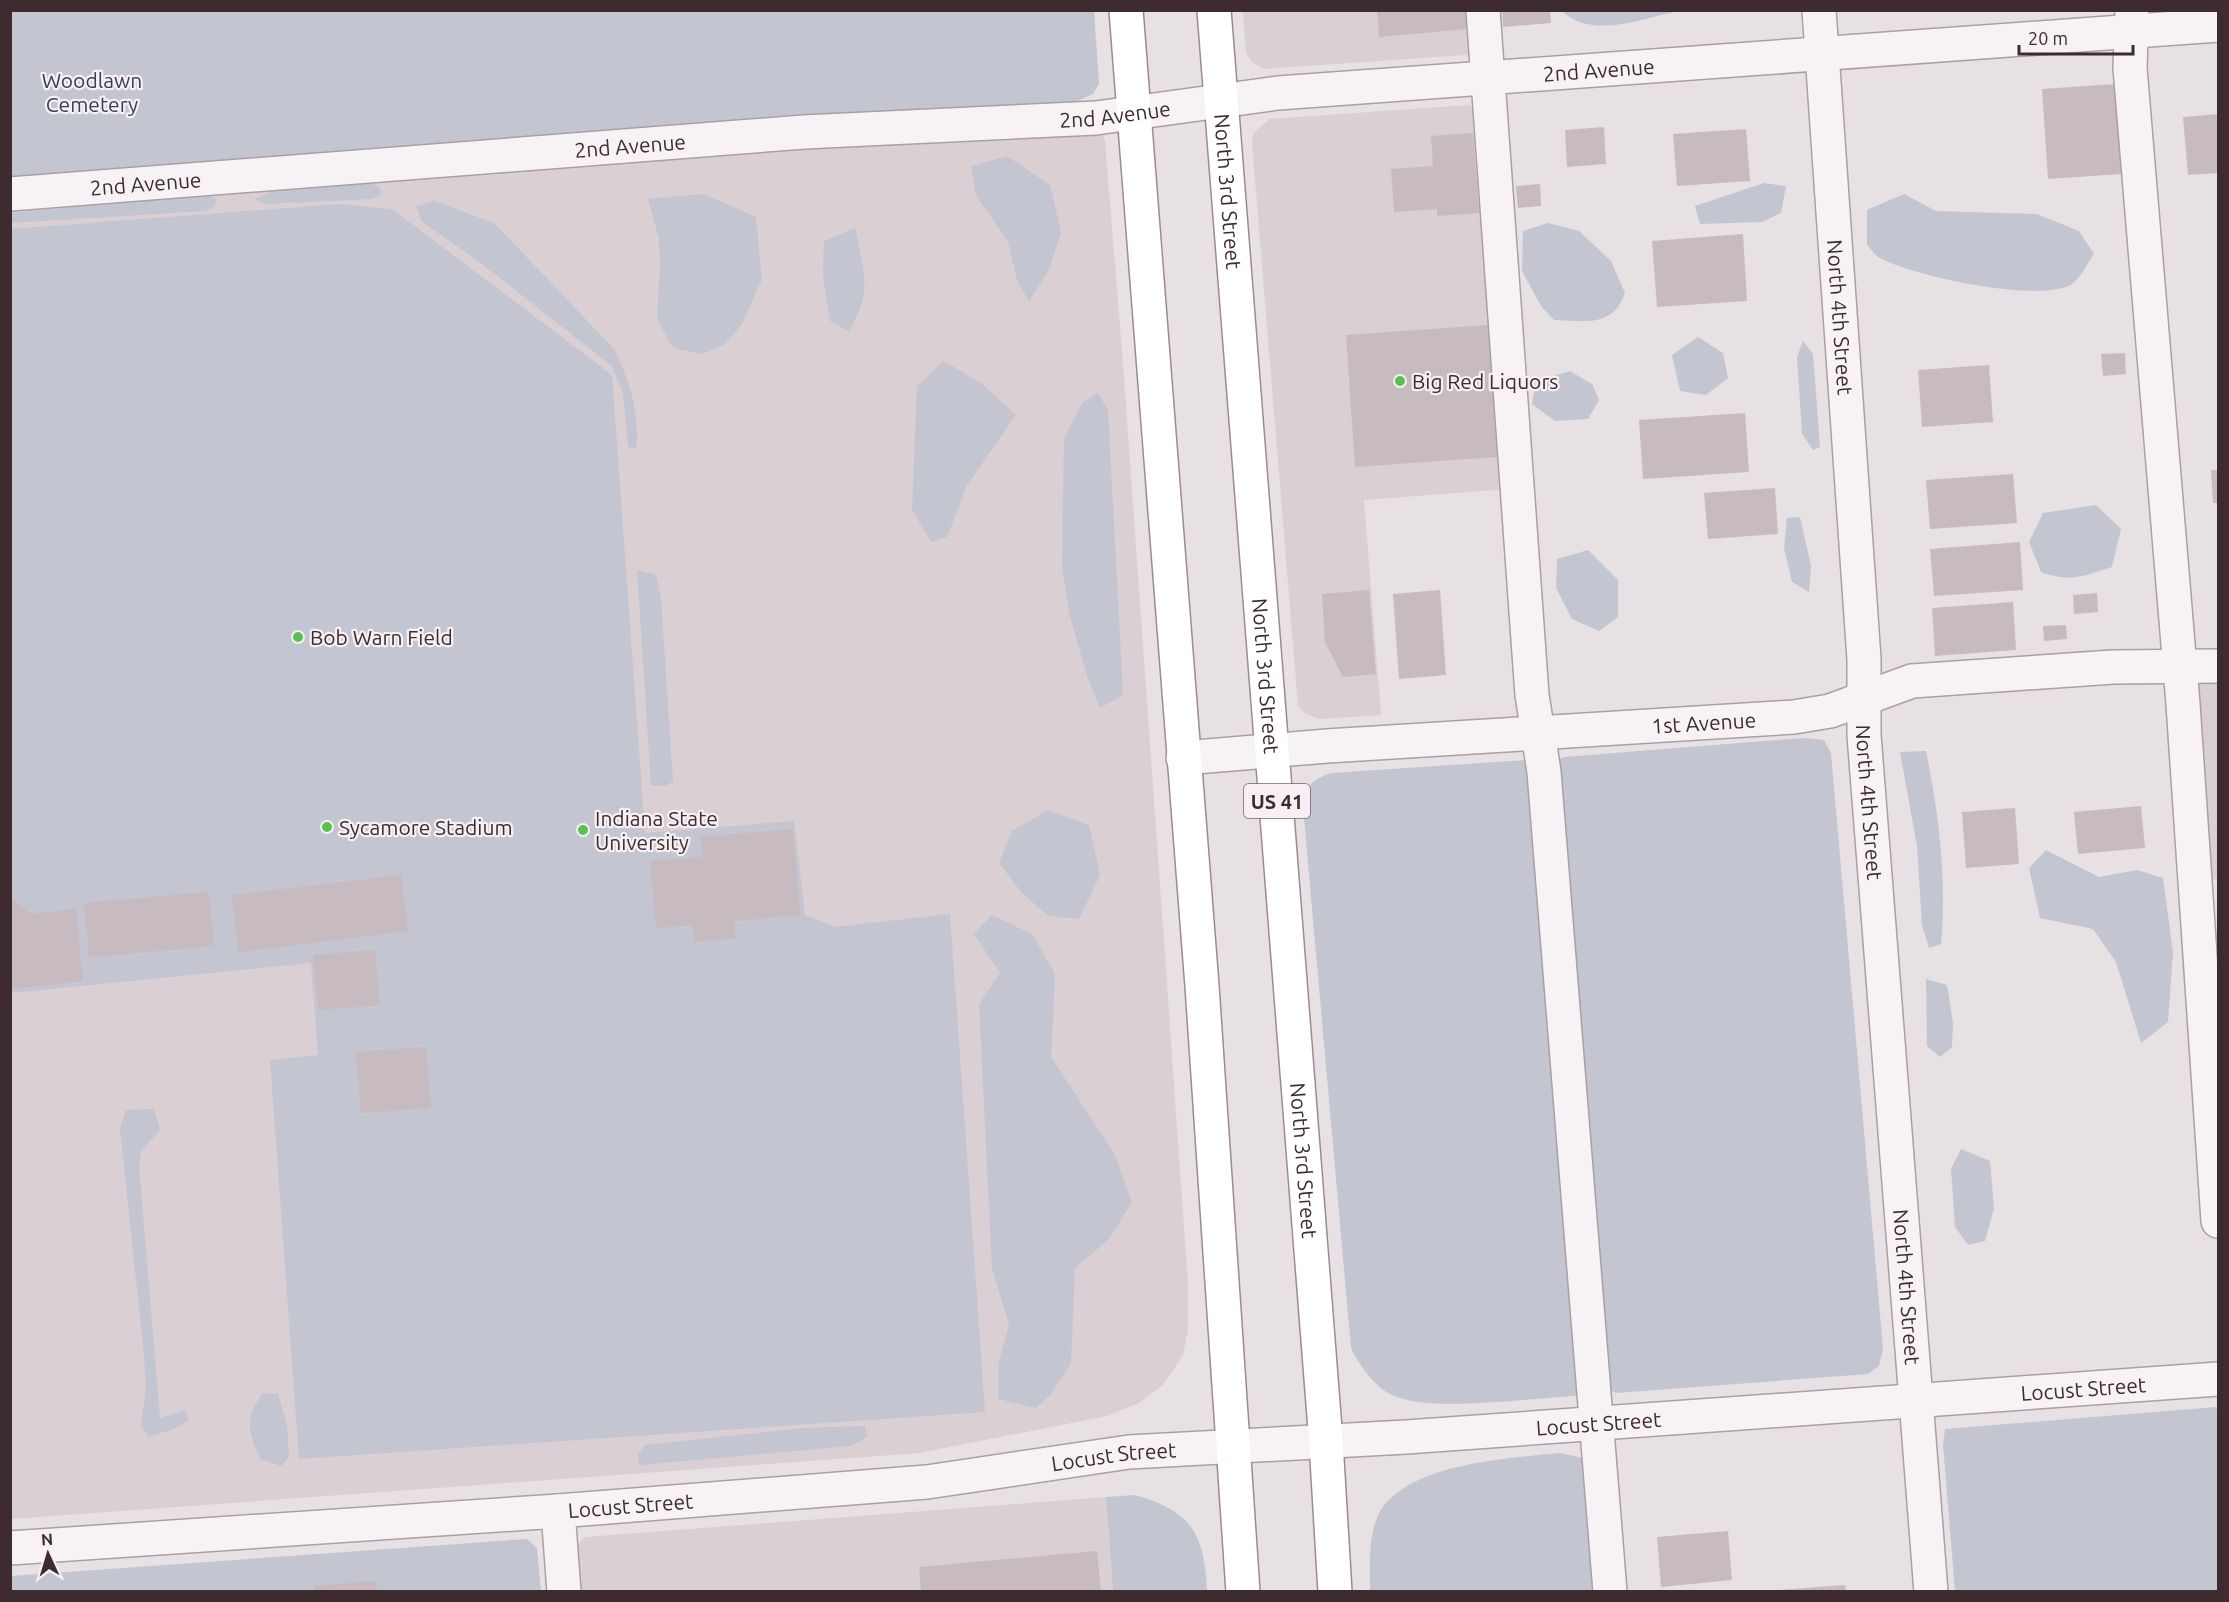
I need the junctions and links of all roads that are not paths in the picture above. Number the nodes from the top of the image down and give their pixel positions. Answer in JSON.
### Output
{"nodes":[{"id":1,"x":1126,"y":10,"type":"edge"},
{"id":2,"x":1214,"y":10,"type":"edge"},
{"id":3,"x":1483,"y":10,"type":"edge"},
{"id":4,"x":1819,"y":10,"type":"edge"},
{"id":5,"x":2131,"y":21,"type":"edge"},
{"id":6,"x":2218,"y":25,"type":"edge"},
{"id":7,"x":1822,"y":54,"type":"junction"},
{"id":8,"x":1488,"y":78,"type":"junction"},
{"id":9,"x":1221,"y":101,"type":"junction"},
{"id":10,"x":1134,"y":113,"type":"junction"},
{"id":11,"x":10,"y":194,"type":"edge"},
{"id":12,"x":2218,"y":666,"type":"edge"},
{"id":13,"x":2180,"y":668,"type":"junction"},
{"id":14,"x":1864,"y":698,"type":"junction"},
{"id":15,"x":1538,"y":735,"type":"junction"},
{"id":16,"x":1273,"y":751,"type":"junction"},
{"id":17,"x":1183,"y":758,"type":"junction"},
{"id":18,"x":2218,"y":1221,"type":"edge"},
{"id":19,"x":2218,"y":1379,"type":"edge"},
{"id":20,"x":1916,"y":1403,"type":"junction"},
{"id":21,"x":1597,"y":1422,"type":"junction"},
{"id":22,"x":1326,"y":1442,"type":"junction"},
{"id":23,"x":1234,"y":1446,"type":"junction"},
{"id":24,"x":558,"y":1511,"type":"junction"},
{"id":25,"x":10,"y":1548,"type":"edge"},
{"id":26,"x":564,"y":1592,"type":"edge"},
{"id":27,"x":1244,"y":1592,"type":"edge"},
{"id":28,"x":1335,"y":1592,"type":"edge"},
{"id":29,"x":1610,"y":1592,"type":"edge"},
{"id":30,"x":1931,"y":1592,"type":"edge"}],
"edges":[{"from":1,"to":10,"type":"highway"},
{"from":2,"to":9,"type":"highway","name":"North 3rd Street","number":"US 41"},
{"from":3,"to":8,"type":"street"},
{"from":4,"to":7,"type":"street","name":"North 4th Street"},
{"from":5,"to":6,"type":"street","name":"2nd Avenue"},
{"from":5,"to":7,"type":"street","name":"2nd Avenue"},
{"from":5,"to":13,"type":"street"},
{"from":7,"to":8,"type":"street","name":"2nd Avenue"},
{"from":7,"to":14,"type":"street","name":"North 4th Street"},
{"from":8,"to":9,"type":"street","name":"2nd Avenue"},
{"from":8,"to":15,"type":"street"},
{"from":9,"to":10,"type":"street","name":"2nd Avenue"},
{"from":9,"to":16,"type":"highway","name":"North 3rd Street","number":"US 41"},
{"from":10,"to":11,"type":"street","name":"2nd Avenue"},
{"from":10,"to":17,"type":"highway"},
{"from":12,"to":13,"type":"street","name":"1st Avenue"},
{"from":13,"to":14,"type":"street","name":"1st Avenue"},
{"from":13,"to":18,"type":"street"},
{"from":14,"to":15,"type":"street","name":"1st Avenue"},
{"from":14,"to":20,"type":"street","name":"North 4th Street"},
{"from":15,"to":16,"type":"street","name":"1st Avenue"},
{"from":15,"to":21,"type":"street"},
{"from":16,"to":17,"type":"street","name":"1st Avenue"},
{"from":16,"to":22,"type":"highway","name":"North 3rd Street","number":"US 41"},
{"from":17,"to":23,"type":"highway"},
{"from":19,"to":20,"type":"street","name":"Locust Street"},
{"from":20,"to":21,"type":"street","name":"Locust Street"},
{"from":20,"to":30,"type":"street","name":"North 4th Street"},
{"from":21,"to":22,"type":"street","name":"Locust Street"},
{"from":21,"to":29,"type":"street"},
{"from":22,"to":23,"type":"street","name":"Locust Street"},
{"from":22,"to":28,"type":"highway","name":"North 3rd Street","number":"US 41"},
{"from":23,"to":24,"type":"street","name":"Locust Street"},
{"from":23,"to":27,"type":"highway"},
{"from":24,"to":25,"type":"street","name":"Locust Street"},
{"from":24,"to":26,"type":"street"}]}
